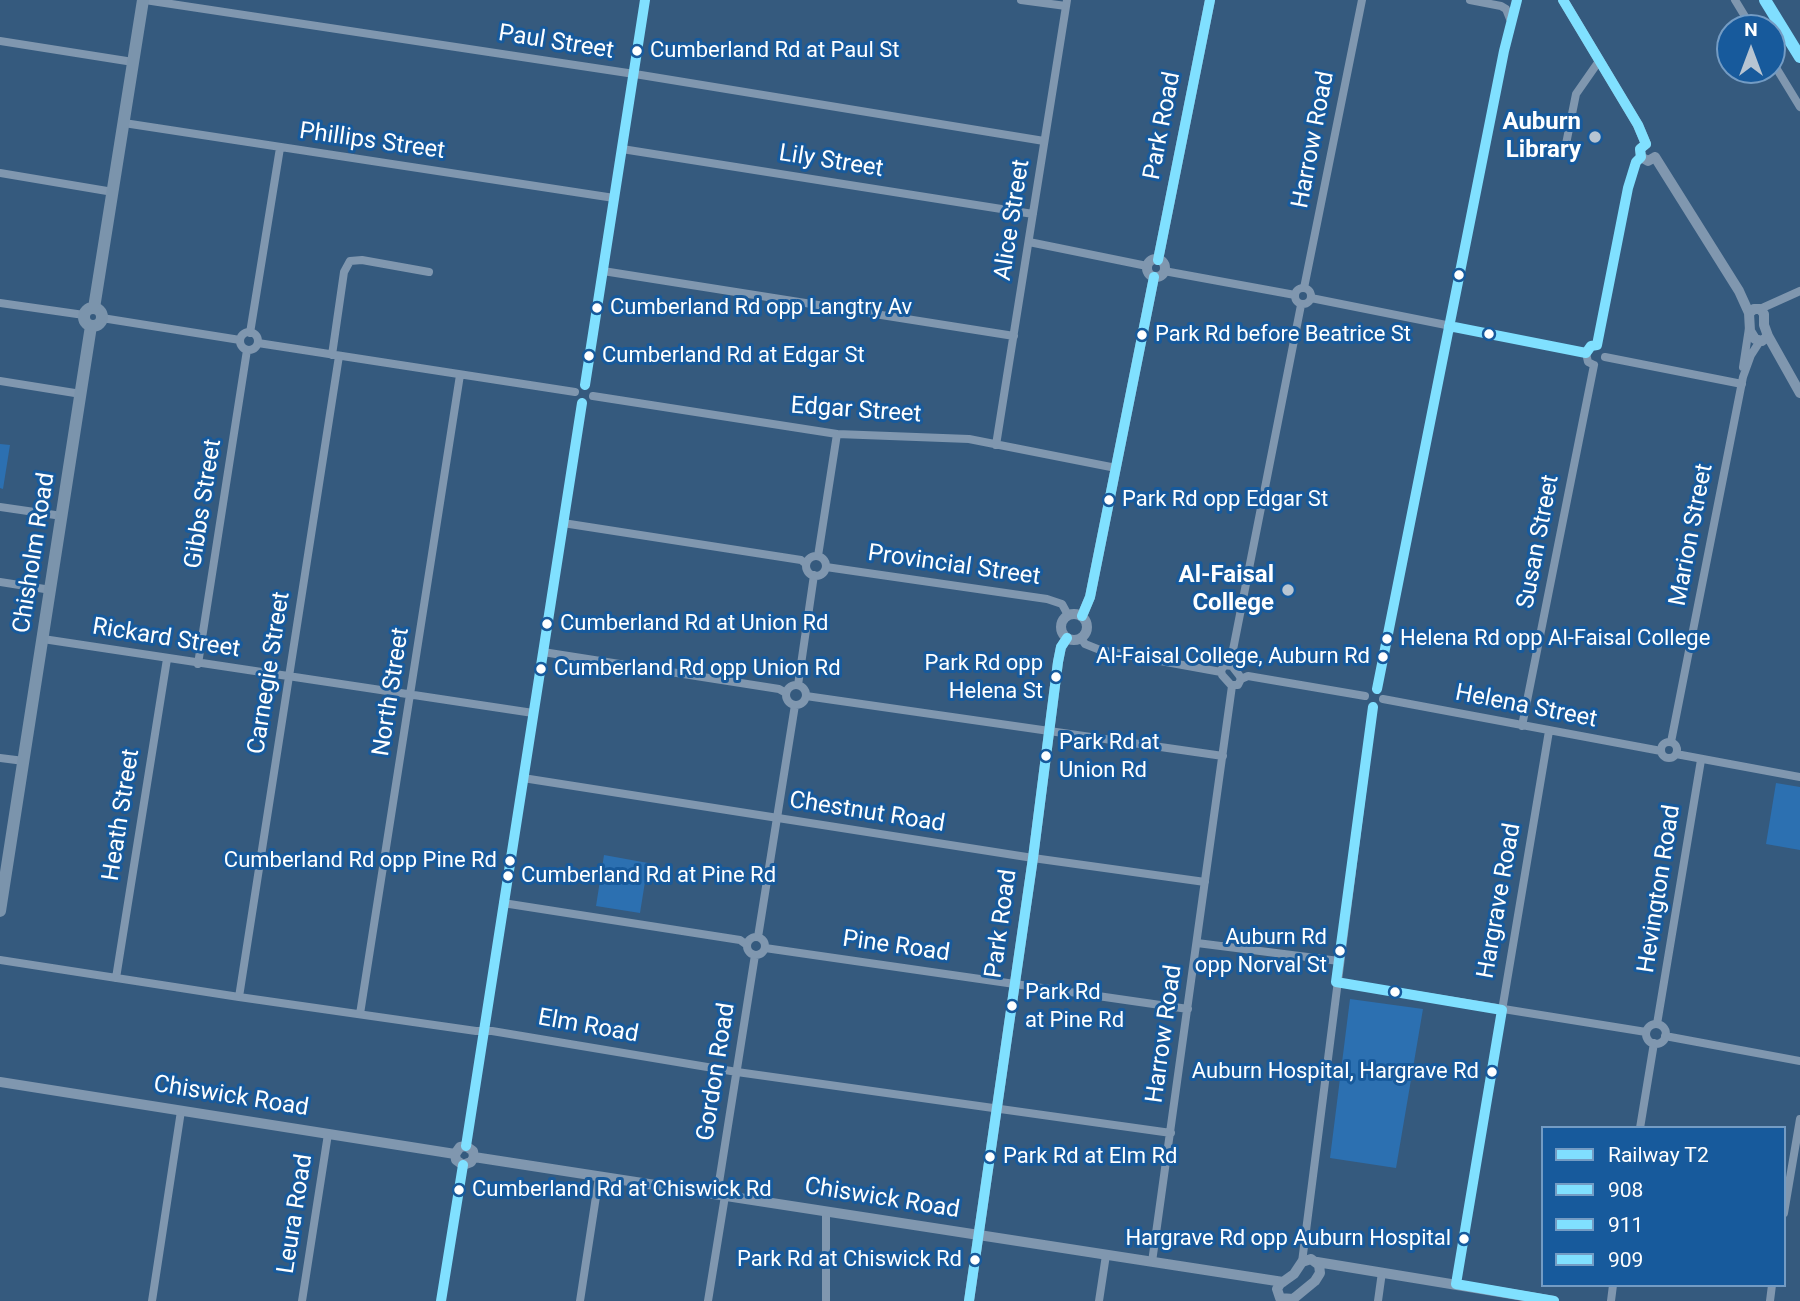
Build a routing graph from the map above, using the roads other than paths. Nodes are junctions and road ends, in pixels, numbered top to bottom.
1 (144, 0) edge
2 (645, 0) edge
3 (1021, 0) edge
4 (1210, 0) edge
5 (1362, 0) edge
6 (1470, 0) edge
7 (1517, 0) edge
8 (1563, 0) edge
9 (1066, 3) edge
10 (1510, 22) junction
11 (0, 41) edge
12 (1599, 61) junction
13 (134, 62) junction
14 (633, 75) junction
15 (1786, 84) edge
16 (1800, 107) edge
17 (124, 123) junction
18 (1044, 141) junction
19 (1566, 144) dead end
20 (1646, 144) junction
21 (281, 148) junction
22 (622, 149) junction
23 (1641, 157) junction
24 (1656, 157) junction
25 (0, 173) edge
26 (113, 192) junction
27 (614, 198) junction
28 (1033, 214) junction
29 (1029, 242) junction
30 (1158, 260) junction
31 (1147, 266) junction
32 (603, 271) junction
33 (429, 272) dead end
34 (1159, 274) junction
35 (1304, 288) junction
36 (1800, 291) edge
37 (1295, 295) junction
38 (1311, 298) junction
39 (0, 303) edge
40 (1301, 304) junction
41 (1757, 312) junction
42 (93, 317) junction
43 (1449, 326) junction
44 (1749, 327) junction
45 (250, 332) junction
46 (1014, 336) junction
47 (1763, 339) junction
48 (240, 340) junction
49 (258, 343) junction
50 (1597, 345) junction
51 (247, 350) junction
52 (1586, 353) junction
53 (335, 355) junction
54 (1605, 357) junction
55 (1594, 365) junction
56 (460, 375) junction
57 (0, 381) edge
58 (1742, 381) junction
59 (585, 385) junction
60 (575, 392) junction
61 (1800, 393) edge
62 (81, 394) junction
63 (593, 396) junction
64 (582, 403) junction
65 (837, 434) junction
66 (996, 445) junction
67 (1116, 468) junction
68 (0, 507) edge
69 (62, 516) junction
70 (563, 523) junction
71 (818, 556) junction
72 (806, 564) junction
73 (826, 567) junction
74 (814, 575) junction
75 (0, 582) edge
76 (51, 590) junction
77 (1068, 615) junction
78 (1082, 616) junction
79 (1067, 638) junction
80 (1081, 638) junction
81 (43, 639) junction
82 (543, 652) junction
83 (167, 659) junction
84 (198, 664) junction
85 (1230, 665) junction
86 (1221, 672) junction
87 (289, 678) junction
88 (1241, 679) junction
89 (797, 685) junction
90 (1232, 686) junction
91 (1377, 689) junction
92 (786, 693) junction
93 (411, 694) junction
94 (806, 696) junction
95 (1365, 696) junction
96 (1383, 699) junction
97 (794, 705) junction
98 (1373, 707) junction
99 (533, 713) junction
100 (1522, 726) junction
101 (1549, 731) junction
102 (1049, 732) junction
103 (1671, 742) junction
104 (1661, 751) junction
105 (1676, 754) junction
106 (1223, 756) junction
107 (0, 758) edge
108 (1701, 760) junction
109 (24, 761) junction
110 (1800, 777) edge
111 (523, 778) junction
112 (776, 818) junction
113 (1033, 858) junction
114 (1205, 882) junction
115 (503, 903) junction
116 (0, 911) edge
117 (758, 937) junction
118 (1197, 943) junction
119 (747, 945) junction
120 (765, 948) junction
121 (755, 955) junction
122 (0, 960) edge
123 (1339, 961) junction
124 (116, 978) junction
125 (1336, 982) junction
126 (1015, 984) junction
127 (239, 997) junction
128 (1188, 1009) junction
129 (1502, 1010) junction
130 (360, 1014) junction
131 (1657, 1024) junction
132 (484, 1031) junction
133 (1646, 1032) junction
134 (1665, 1036) junction
135 (1654, 1043) junction
136 (1800, 1061) edge
137 (737, 1072) junction
138 (0, 1082) edge
139 (997, 1110) junction
140 (181, 1111) junction
141 (1800, 1119) edge
142 (1640, 1126) edge
143 (1171, 1133) junction
144 (328, 1134) junction
145 (466, 1146) junction
146 (455, 1154) junction
147 (474, 1157) junction
148 (463, 1165) junction
149 (599, 1177) junction
150 (721, 1196) junction
151 (1786, 1201) edge
152 (826, 1212) junction
153 (979, 1236) junction
154 (1106, 1255) junction
155 (1152, 1262) junction
156 (1302, 1262) junction
157 (1317, 1262) junction
158 (1382, 1272) junction
159 (1283, 1282) junction
160 (1455, 1284) junction
161 (1516, 1298) edge
162 (1282, 1300) edge
163 (152, 1301) edge
164 (302, 1301) edge
165 (441, 1301) edge
166 (580, 1301) edge
167 (708, 1301) edge
168 (826, 1301) edge
169 (968, 1301) edge
170 (1099, 1301) edge
171 (1378, 1301) edge
172 (1554, 1301) edge

1 - 13 main road, Chisholm Road
1 - 14 street, Paul Street
2 - 14 street
3 - 9 street
4 - 30 street, Park Road
5 - 35 street, Harrow Road
6 - 10 street
7 - 10 street
8 - 12 street
9 - 18 street, Alice Street
10 - 43 street
11 - 13 street
12 - 19 street
12 - 20 street
13 - 17 main road, Chisholm Road
14 - 18 street, Paul Street
14 - 22 street
15 - 16 street
17 - 21 street, Phillips Street
17 - 26 main road, Chisholm Road
18 - 28 street, Alice Street
20 - 23 street
20 - 24 street
21 - 27 street, Phillips Street
21 - 45 street
22 - 27 street
22 - 28 street, Lily Street
23 - 24 street
23 - 50 street
24 - 41 street
25 - 26 street
26 - 42 main road, Chisholm Road
27 - 32 street
28 - 29 street, Alice Street
29 - 31 street
29 - 46 street, Alice Street
30 - 31 street
30 - 34 street
31 - 34 street
32 - 46 street
32 - 59 street
33 - 53 street, Carnegie Street
34 - 37 street
34 - 67 street
35 - 37 street
35 - 38 street
36 - 41 street
37 - 40 street
38 - 40 street
38 - 43 street
39 - 42 street
40 - 85 street
41 - 44 street
41 - 47 street
42 - 48 street
42 - 62 main road, Chisholm Road
43 - 52 street
43 - 91 street
44 - 47 street
44 - 58 street, Marion Street
45 - 48 street
45 - 49 street
46 - 66 street, Alice Street
47 - 58 street, Marion Street
47 - 61 street
48 - 51 street
49 - 51 street
49 - 53 street
50 - 52 street
50 - 54 street
51 - 84 street, Gibbs Street
52 - 55 street
53 - 56 street
53 - 87 street, Carnegie Street
54 - 55 street
54 - 58 street
55 - 100 street, Susan Street
56 - 60 street
56 - 93 street, North Street
57 - 62 street
58 - 103 street, Marion Street
59 - 60 street
59 - 63 street
60 - 64 street
62 - 69 main road, Chisholm Road
63 - 64 street
63 - 65 street, Edgar Street
64 - 70 street
65 - 66 street, Edgar Street
65 - 71 street
66 - 67 street, Edgar Street
67 - 78 street
68 - 69 street
69 - 76 main road, Chisholm Road
70 - 72 street
70 - 82 street
71 - 72 street
71 - 73 street
72 - 74 street
73 - 74 street
73 - 77 street, Provincial Street
74 - 89 street
75 - 76 street
76 - 81 main road, Chisholm Road
77 - 78 street
77 - 79 street
78 - 80 street
79 - 80 street
79 - 102 street, Park Road
80 - 86 street
81 - 83 street, Rickard Street
81 - 109 main road, Chisholm Road
82 - 92 street
82 - 99 street
83 - 84 street, Rickard Street
83 - 124 street, Heath Street
84 - 87 street, Rickard Street
85 - 86 street
85 - 88 street
86 - 90 street
87 - 93 street, Rickard Street
87 - 127 street, Carnegie Street
88 - 90 street
88 - 95 street
89 - 92 street
89 - 94 street
90 - 106 street, Harrow Road
91 - 95 street
91 - 96 street
92 - 97 street
93 - 99 street, Rickard Street
93 - 130 street, North Street
94 - 97 street
94 - 102 street
95 - 98 street
96 - 98 street
96 - 100 street, Helena Street
97 - 112 street
98 - 123 street
99 - 111 street
100 - 101 street, Helena Street
101 - 104 street, Helena Street
101 - 129 street, Hargrave Road
102 - 106 street
102 - 113 street, Park Road
103 - 104 street
103 - 105 street
104 - 105 street
105 - 108 street
106 - 114 street, Harrow Road
107 - 109 street
108 - 110 street
108 - 131 street, Hevington Road
109 - 116 main road, Chisholm Road
111 - 112 street, Chestnut Road
111 - 115 street
112 - 113 street, Chestnut Road
112 - 117 street
113 - 114 street, Chestnut Road
113 - 126 street, Park Road
114 - 118 street, Harrow Road
115 - 119 street
115 - 132 street
117 - 119 street
117 - 120 street
118 - 123 street
118 - 128 street, Harrow Road
119 - 121 street
120 - 121 street
120 - 126 street, Pine Road
121 - 137 street, Gordon Road
122 - 124 street, Elm Road
123 - 125 street
124 - 127 street, Elm Road
125 - 129 street
125 - 156 street
126 - 128 street, Pine Road
126 - 139 street, Park Road
127 - 130 street, Elm Road
128 - 143 street, Harrow Road
129 - 133 street
129 - 160 street, Hargrave Road
130 - 132 street, Elm Road
131 - 133 street
131 - 134 street
132 - 137 street, Elm Road
132 - 145 street
133 - 135 street
134 - 135 street
134 - 136 street
135 - 142 street
137 - 139 street, Elm Road
137 - 150 street, Gordon Road
138 - 140 street, Chiswick Road
139 - 143 street, Elm Road
139 - 153 street, Park Road
140 - 144 street, Chiswick Road
140 - 163 street
141 - 151 street
143 - 155 street, Harrow Road
144 - 146 street, Chiswick Road
144 - 164 street, Leura Road
145 - 146 street
145 - 147 street
146 - 148 street
147 - 148 street
147 - 149 street, Chiswick Road
148 - 165 street
149 - 150 street, Chiswick Road
149 - 166 street
150 - 152 street, Chiswick Road
150 - 167 street, Gordon Road
152 - 153 street, Chiswick Road
152 - 168 street
153 - 154 street, Chiswick Road
153 - 169 street, Park Road
154 - 155 street, Chiswick Road
154 - 170 street
155 - 159 street, Chiswick Road
156 - 157 street
156 - 159 street
157 - 158 street
157 - 162 street
158 - 160 street
158 - 171 street
159 - 162 street
160 - 161 street
161 - 172 street

